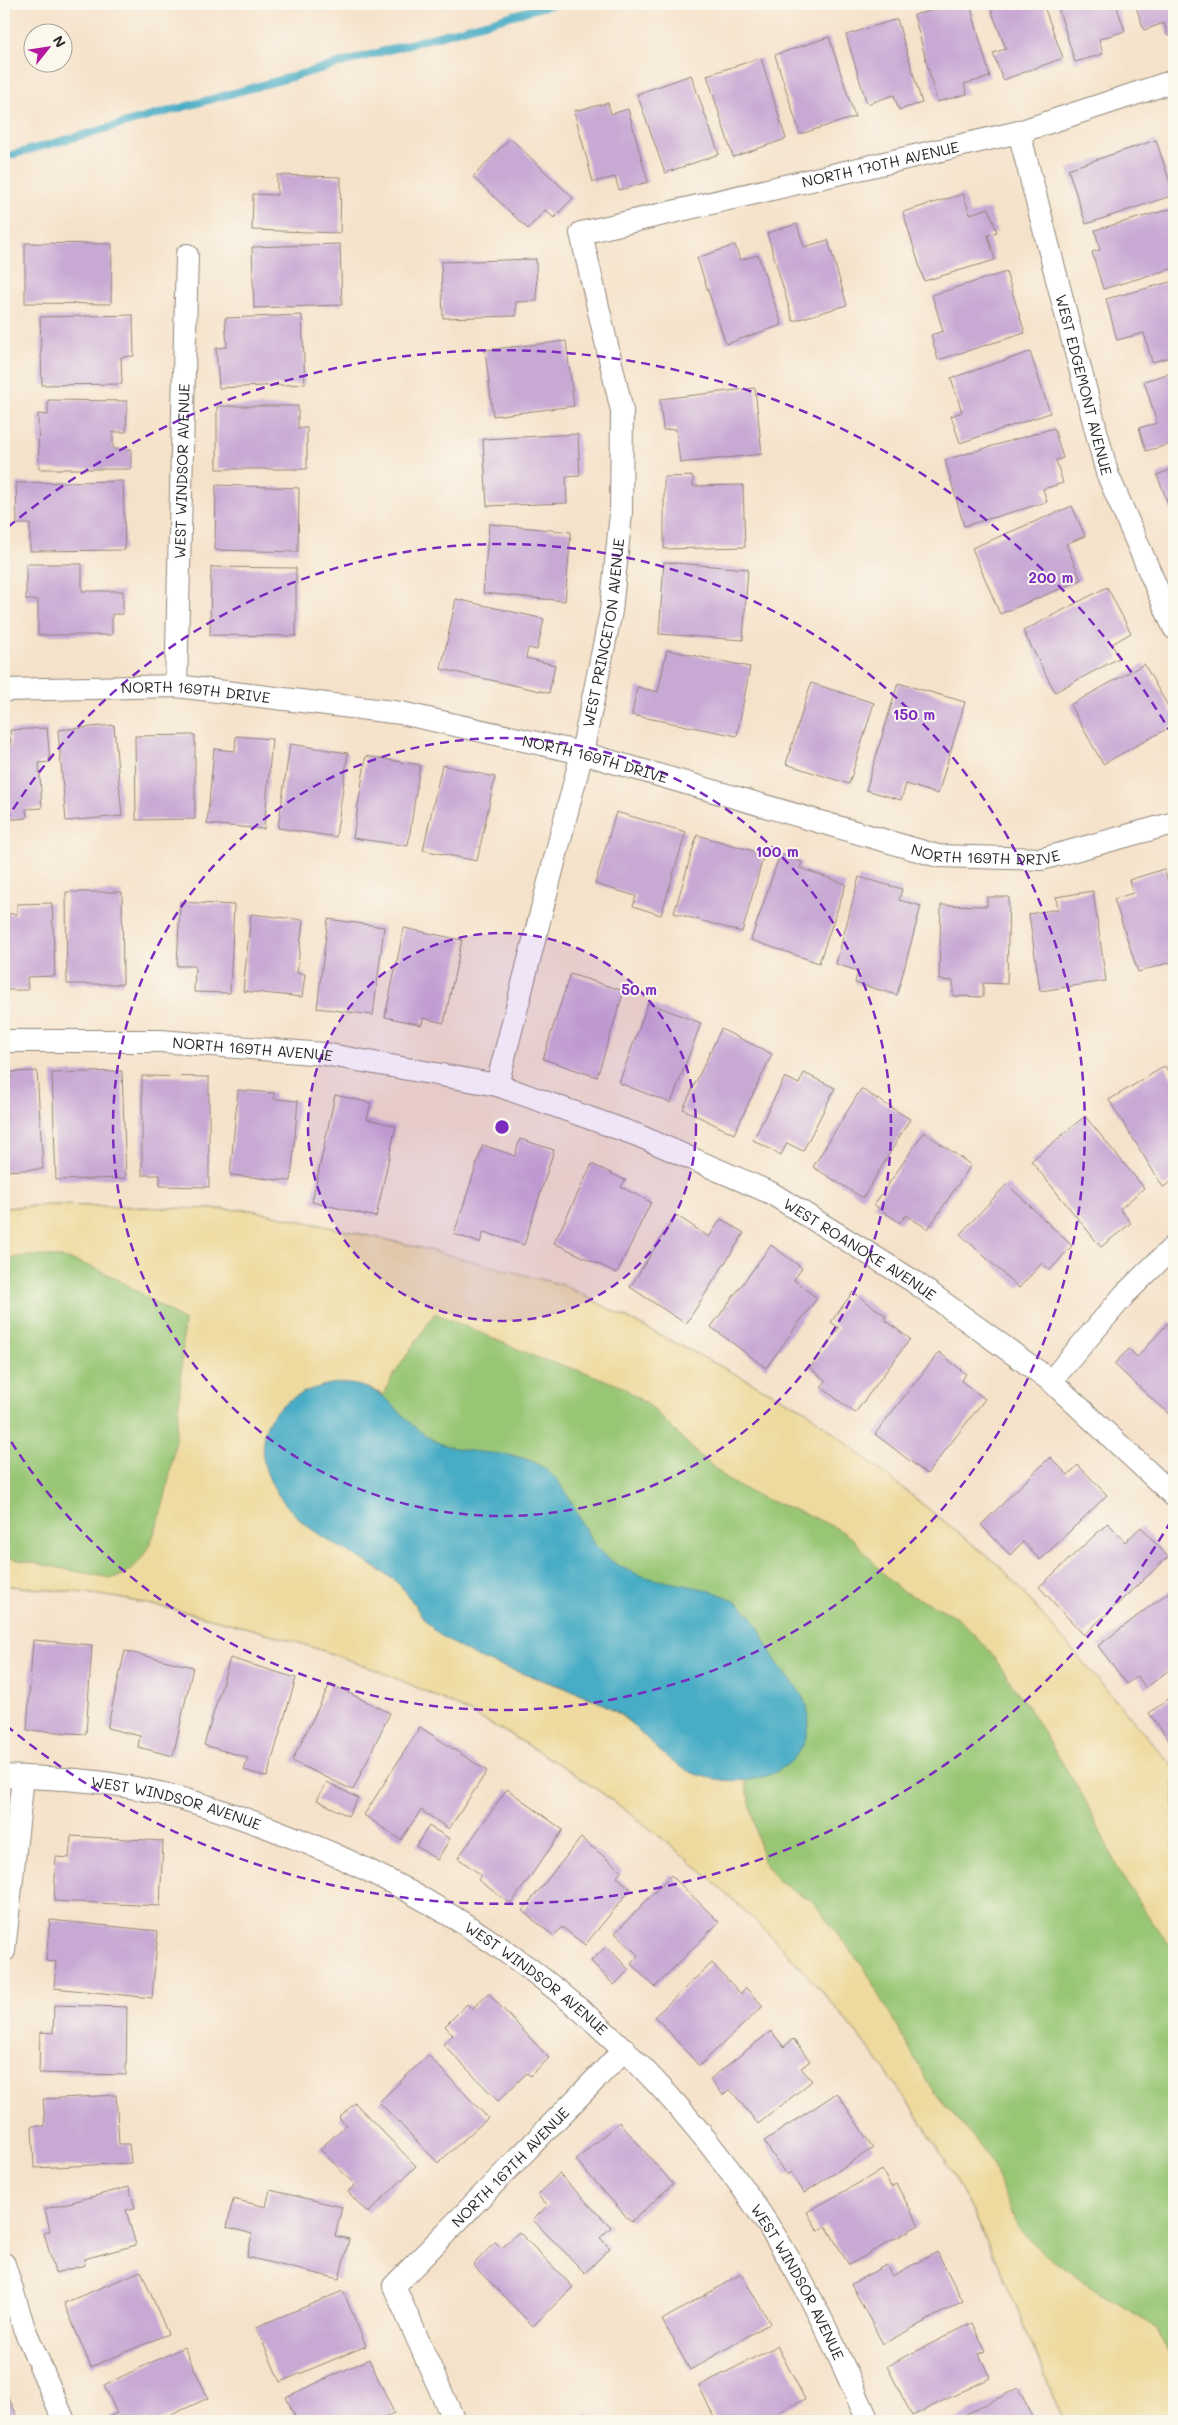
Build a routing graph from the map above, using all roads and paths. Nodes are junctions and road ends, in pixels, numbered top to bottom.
1 (1174, 81) edge
2 (1019, 132) junction
3 (581, 233) joint
4 (188, 255) dead end
5 (1174, 628) edge
6 (176, 686) junction
7 (4, 690) edge
8 (582, 753) junction
9 (1174, 823) edge
10 (4, 1041) edge
11 (498, 1085) junction
12 (1174, 1246) edge
13 (1051, 1381) junction
14 (1174, 1496) edge
15 (13, 1776) edge
16 (4, 1951) edge
17 (625, 2049) junction
18 (4, 2264) edge
19 (64, 2421) edge
20 (454, 2421) edge
21 (868, 2421) edge

1 - 2 street, NORTH 170TH AVENUE
2 - 3 street, NORTH 170TH AVENUE
2 - 5 street, WEST EDGEMONT AVENUE
3 - 8 street, WEST PRINCETON AVENUE
4 - 6 street, WEST WINDSOR AVENUE
6 - 7 street, NORTH 169TH DRIVE
6 - 8 street, NORTH 169TH DRIVE
8 - 9 street, NORTH 169TH DRIVE
8 - 11 street, WEST PRINCETON AVENUE
10 - 11 street, NORTH 169TH AVENUE
11 - 13 street, WEST ROANOKE AVENUE
12 - 13 street
13 - 14 street, WEST ROANOKE AVENUE
15 - 16 street
15 - 17 street, WEST WINDSOR AVENUE
17 - 20 street, NORTH 167TH AVENUE
17 - 21 street, WEST WINDSOR AVENUE
18 - 19 street

